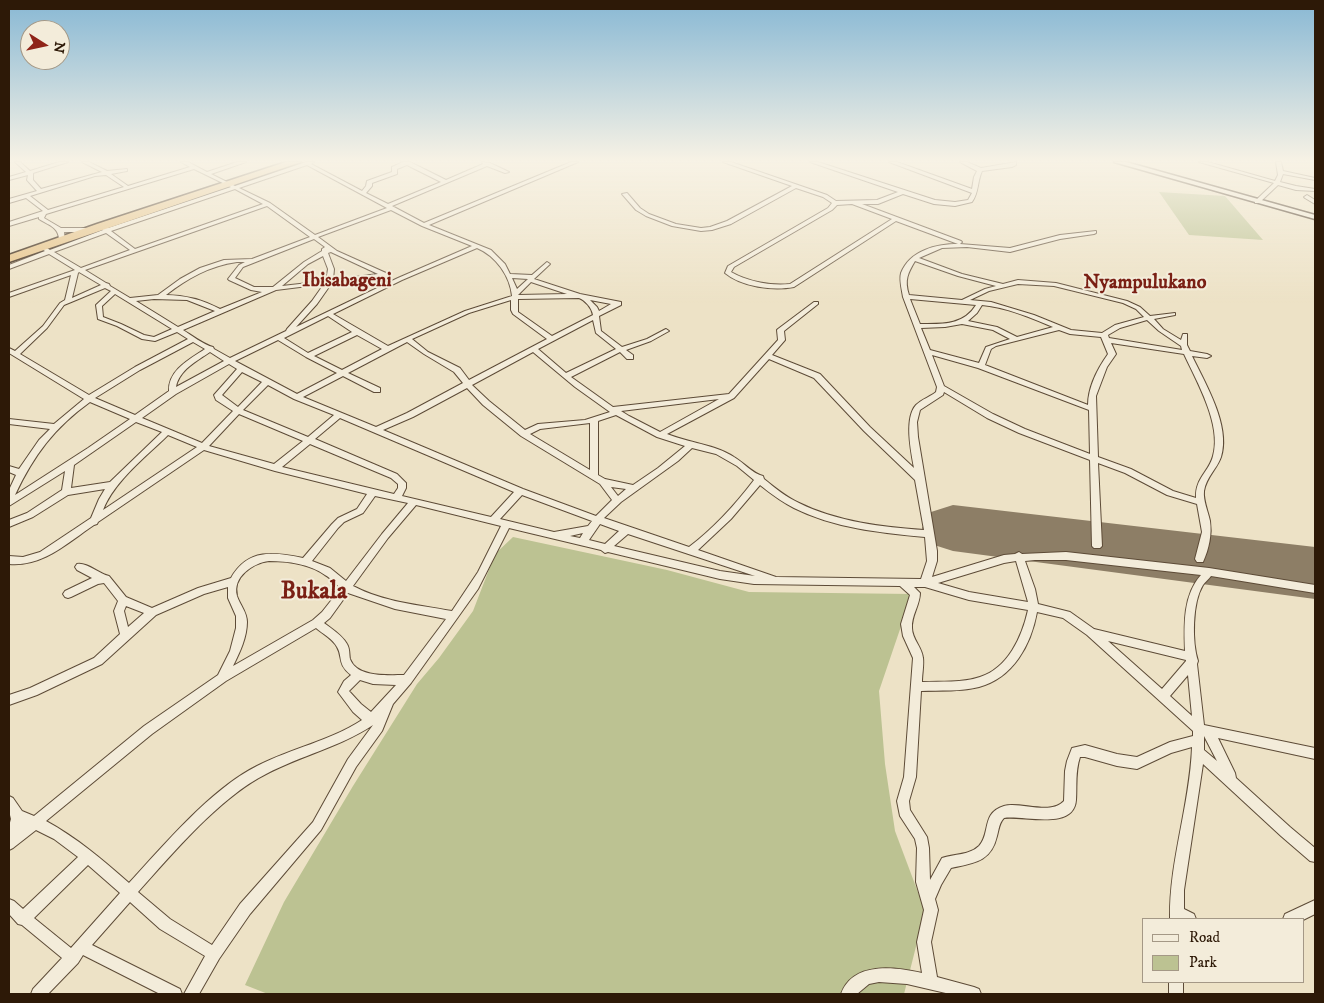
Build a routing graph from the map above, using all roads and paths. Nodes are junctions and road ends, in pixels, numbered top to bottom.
1 (43, 209) edge
2 (54, 209) edge
3 (162, 209) edge
4 (254, 209) edge
5 (275, 209) edge
6 (384, 209) edge
7 (396, 209) edge
8 (463, 209) edge
9 (637, 209) edge
10 (753, 209) edge
11 (830, 209) edge
12 (869, 209) edge
13 (1283, 209) edge
14 (46, 211) junction
15 (1315, 217) edge
16 (894, 219) junction
17 (9, 224) edge
18 (424, 225) junction
19 (104, 228) junction
20 (1094, 232) dead end
21 (61, 235) junction
22 (314, 238) junction
23 (967, 245) junction
24 (478, 246) junction
25 (46, 249) junction
26 (327, 249) junction
27 (135, 251) junction
28 (914, 258) junction
29 (9, 259) edge
30 (254, 260) junction
31 (547, 264) dead end
32 (9, 267) edge
33 (78, 271) junction
34 (385, 276) junction
35 (508, 276) junction
36 (400, 279) junction
37 (532, 279) junction
38 (328, 283) junction
39 (107, 285) junction
40 (1003, 285) junction
41 (384, 286) junction
42 (274, 289) junction
43 (115, 291) junction
44 (9, 295) edge
45 (516, 295) junction
46 (161, 296) junction
47 (581, 296) junction
48 (906, 297) junction
49 (68, 300) junction
50 (130, 300) junction
51 (964, 301) junction
52 (816, 303) dead end
53 (980, 303) junction
54 (220, 312) junction
55 (328, 313) junction
56 (1173, 314) dead end
57 (596, 315) junction
58 (1150, 319) junction
59 (961, 322) junction
60 (917, 326) junction
61 (1059, 328) junction
62 (180, 329) junction
63 (666, 331) dead end
64 (286, 332) junction
65 (357, 332) junction
66 (1185, 335) dead end
67 (278, 337) junction
68 (194, 338) junction
69 (407, 338) junction
70 (1105, 338) junction
71 (552, 339) junction
72 (1016, 339) junction
73 (211, 348) junction
74 (387, 349) junction
75 (533, 349) junction
76 (621, 349) junction
77 (1185, 349) junction
78 (926, 351) junction
79 (12, 353) edge
80 (308, 356) junction
81 (630, 356) dead end
82 (768, 356) junction
83 (1207, 356) dead end
84 (230, 360) junction
85 (981, 366) junction
86 (241, 368) junction
87 (343, 373) junction
88 (566, 376) junction
89 (266, 382) junction
90 (468, 385) junction
91 (941, 387) junction
92 (377, 390) dead end
93 (173, 392) junction
94 (731, 396) junction
95 (88, 398) junction
96 (297, 398) junction
97 (1092, 409) junction
98 (238, 410) junction
99 (615, 411) junction
100 (339, 415) junction
101 (410, 415) junction
102 (134, 419) junction
103 (594, 420) junction
104 (9, 421) edge
105 (54, 426) junction
106 (376, 430) junction
107 (166, 433) junction
108 (524, 434) junction
109 (660, 435) junction
110 (389, 436) junction
111 (311, 440) junction
112 (690, 446) junction
113 (203, 447) junction
114 (1094, 458) junction
115 (70, 463) junction
116 (275, 468) junction
117 (9, 469) edge
118 (20, 473) junction
119 (594, 476) junction
120 (760, 478) junction
121 (920, 479) junction
122 (603, 482) junction
123 (12, 483) edge
124 (112, 485) junction
125 (634, 488) junction
126 (520, 491) junction
127 (66, 492) junction
128 (373, 492) junction
129 (397, 497) junction
130 (9, 498) edge
131 (616, 500) junction
132 (414, 502) junction
133 (1200, 502) junction
134 (9, 503) edge
135 (596, 519) junction
136 (493, 521) junction
137 (94, 522) junction
138 (9, 524) edge
139 (506, 524) junction
140 (589, 529) junction
141 (626, 530) junction
142 (930, 534) junction
143 (550, 535) junction
144 (582, 543) junction
145 (1097, 546) dead end
146 (605, 548) junction
147 (690, 551) junction
148 (1019, 556) junction
149 (1200, 559) dead end
150 (9, 560) edge
151 (305, 563) junction
152 (80, 567) dead end
153 (1209, 572) junction
154 (102, 579) junction
155 (235, 581) junction
156 (780, 581) junction
157 (919, 586) junction
158 (346, 587) junction
159 (1315, 589) edge
160 (68, 594) dead end
161 (123, 600) junction
162 (1033, 607) junction
163 (152, 612) junction
164 (454, 616) junction
165 (317, 623) junction
166 (1091, 632) junction
167 (126, 637) junction
168 (1193, 659) junction
169 (358, 675) junction
170 (222, 678) junction
171 (407, 680) junction
172 (916, 686) junction
173 (1163, 696) junction
174 (9, 700) edge
175 (389, 702) junction
176 (372, 720) junction
177 (1202, 733) junction
178 (1199, 753) junction
179 (1315, 753) edge
180 (1234, 783) junction
181 (9, 802) edge
182 (18, 816) junction
183 (36, 821) junction
184 (9, 837) edge
185 (9, 844) edge
186 (88, 856) junction
187 (1315, 856) edge
188 (129, 893) junction
189 (928, 900) junction
190 (9, 906) edge
191 (1315, 907) edge
192 (1181, 917) edge
193 (1292, 918) edge
194 (23, 919) junction
195 (77, 953) junction
196 (214, 954) junction
197 (931, 982) junction
198 (38, 994) edge
199 (175, 994) edge
200 (191, 994) edge
201 (848, 994) edge
202 (974, 994) edge

1 - 14 street
2 - 14 street
3 - 19 highway
4 - 27 street
5 - 22 street
6 - 22 street
7 - 18 street
8 - 18 street
9 - 10 street
11 - 16 street
12 - 16 street
13 - 15 main road
14 - 17 street
14 - 21 street
16 - 23 street
18 - 24 street
19 - 21 highway
19 - 25 street
19 - 27 street
20 - 23 street
21 - 25 highway
22 - 26 street
22 - 30 street
23 - 28 street
24 - 35 street
24 - 36 street
25 - 29 highway
25 - 32 street
25 - 33 street
26 - 34 street
26 - 38 street
26 - 42 street
27 - 33 street
28 - 40 street
28 - 48 street
30 - 42 street
30 - 46 street
31 - 37 street
33 - 39 street
33 - 44 street
33 - 49 street
34 - 36 street
34 - 38 street
34 - 41 street
35 - 37 street
35 - 45 street
36 - 41 street
37 - 45 street
37 - 47 street
38 - 42 street
38 - 64 street
39 - 43 street
39 - 49 street
40 - 51 street
40 - 58 street
41 - 55 street
42 - 54 street
43 - 50 street
43 - 62 street
45 - 47 street
45 - 69 street
45 - 71 street
46 - 50 street
46 - 54 street
47 - 57 street
47 - 57 street
48 - 51 street
48 - 60 street
49 - 79 street
50 - 62 street
51 - 53 street
52 - 82 street
53 - 59 street
53 - 61 street
54 - 62 street
55 - 64 street
55 - 65 street
56 - 58 street
57 - 71 street
57 - 76 street
58 - 70 street
58 - 77 street
59 - 60 street
59 - 72 street
60 - 78 street
61 - 70 street
61 - 72 street
62 - 68 street
63 - 76 street
64 - 67 street
65 - 74 street
65 - 80 street
66 - 77 street
67 - 80 street
67 - 84 street
68 - 73 street
68 - 95 street
69 - 74 street
69 - 90 street
70 - 77 street
70 - 97 street
71 - 75 street
72 - 85 street
73 - 84 street
73 - 93 street
74 - 87 street
75 - 88 street
75 - 90 street
76 - 81 street
76 - 88 street
77 - 83 street
77 - 133 street
78 - 85 street
78 - 91 street
79 - 95 street
80 - 87 street
82 - 94 street
82 - 121 street
84 - 86 street
84 - 93 street
85 - 97 street
86 - 89 street
86 - 98 street
87 - 92 street
87 - 96 street
88 - 99 street
89 - 96 street
89 - 98 street
90 - 101 street
90 - 108 street
91 - 114 street
91 - 121 street
93 - 102 street
94 - 99 street
94 - 109 street
95 - 102 street
95 - 105 street
96 - 100 street
97 - 114 street
98 - 111 street
98 - 113 street
99 - 103 street
99 - 109 street
100 - 106 street
100 - 111 street
101 - 106 street
101 - 110 street
102 - 107 street
102 - 115 street
103 - 108 street
103 - 119 street
104 - 105 street
105 - 118 street
106 - 110 street
107 - 113 street
107 - 124 street
108 - 119 street
109 - 112 street
110 - 126 street
111 - 116 street
111 - 129 street
112 - 120 street
112 - 125 street
113 - 116 street
113 - 137 street
114 - 133 street
114 - 145 street
115 - 127 street
115 - 134 street
116 - 128 street
117 - 118 street
118 - 123 street
119 - 122 street
120 - 142 street
120 - 147 street
121 - 142 street
122 - 125 street
122 - 131 street
123 - 130 street
124 - 127 street
124 - 137 street
125 - 131 street
126 - 135 street
126 - 136 street
127 - 138 street
128 - 129 street
128 - 151 street
129 - 132 street
131 - 135 street
132 - 136 street
132 - 158 street
133 - 149 street
135 - 140 street
135 - 141 street
136 - 139 street
137 - 150 street
139 - 143 street
139 - 164 street
140 - 143 street
140 - 144 street
141 - 146 street
141 - 147 street
142 - 157 street
143 - 144 street
144 - 146 street
146 - 156 street
147 - 156 street
148 - 153 street
148 - 157 street
148 - 162 street
151 - 155 street
151 - 158 street
152 - 154 street
153 - 159 street
153 - 168 street
154 - 160 street
154 - 161 street
155 - 163 street
155 - 170 street
156 - 157 street
157 - 162 street
157 - 172 street
158 - 164 street
158 - 165 street
161 - 163 street
161 - 167 street
162 - 166 street
162 - 172 street
163 - 167 street
164 - 171 street
165 - 169 street
165 - 170 street
166 - 168 street
166 - 173 street
167 - 174 street
168 - 173 street
168 - 177 street
169 - 171 street
169 - 176 street
170 - 183 street
171 - 175 street
172 - 189 street
173 - 177 street
175 - 176 street
175 - 196 street
176 - 188 street
177 - 178 street
177 - 179 street
177 - 180 street
177 - 189 street
178 - 180 street
178 - 192 street
180 - 187 street
181 - 182 street
182 - 183 street
182 - 184 street
183 - 185 street
183 - 186 street
186 - 188 street
186 - 194 street
188 - 195 street
188 - 196 street
189 - 197 street
190 - 194 street
191 - 193 street
194 - 195 street
195 - 198 street
195 - 199 street
196 - 200 street
197 - 201 street
197 - 202 street

